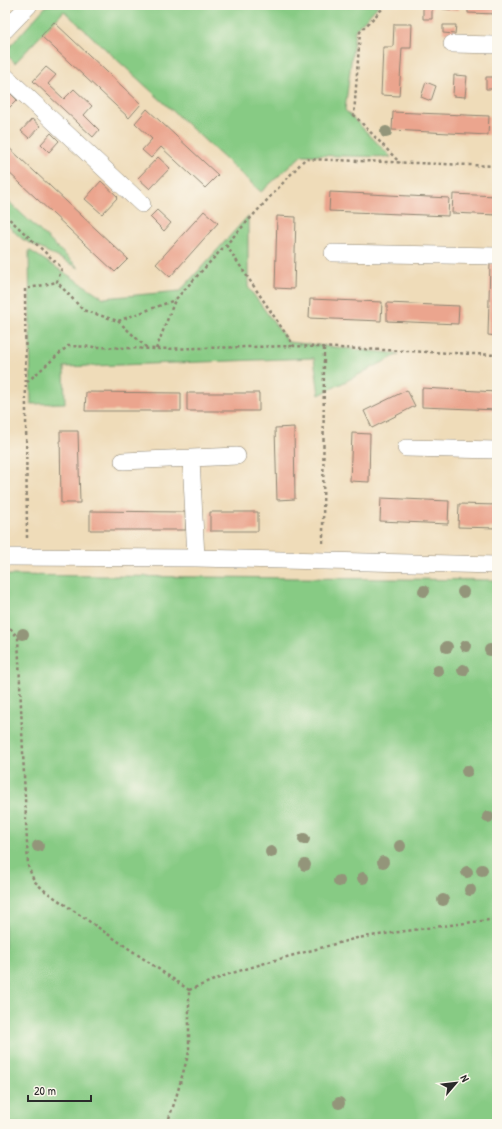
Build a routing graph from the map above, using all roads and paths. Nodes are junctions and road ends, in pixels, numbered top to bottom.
1 (29, 5) edge
2 (386, 5) edge
3 (5, 30) edge
4 (452, 44) dead end
5 (497, 45) edge
6 (5, 76) edge
7 (400, 163) junction
8 (497, 166) edge
9 (142, 204) dead end
10 (5, 215) edge
11 (226, 245) junction
12 (334, 253) dead end
13 (497, 256) edge
14 (57, 282) junction
15 (175, 300) junction
16 (118, 321) junction
17 (294, 346) junction
18 (148, 348) junction
19 (324, 348) junction
20 (156, 349) junction
21 (497, 355) edge
22 (26, 383) junction
23 (406, 448) dead end
24 (497, 450) edge
25 (236, 456) dead end
26 (192, 458) junction
27 (123, 461) dead end
28 (5, 557) edge
29 (28, 557) junction
30 (196, 558) junction
31 (323, 561) junction
32 (497, 565) edge
33 (5, 625) edge
34 (497, 913) edge
35 (496, 919) edge
36 (189, 990) junction
37 (167, 1124) edge

1 - 3 street
2 - 7 path
4 - 5 street
6 - 9 street
7 - 8 path
7 - 11 path
10 - 14 path
11 - 15 path
11 - 17 path
12 - 13 street
14 - 16 path
14 - 22 path
15 - 16 path
15 - 20 path
16 - 18 path
17 - 19 path
17 - 20 path
18 - 20 path
18 - 22 path
19 - 21 path
19 - 31 path
22 - 29 path
23 - 24 street
25 - 26 street
26 - 27 street
26 - 30 street
28 - 29 street
29 - 30 street
30 - 31 street
31 - 32 street
33 - 36 path
34 - 35 path
35 - 36 path
36 - 37 path

